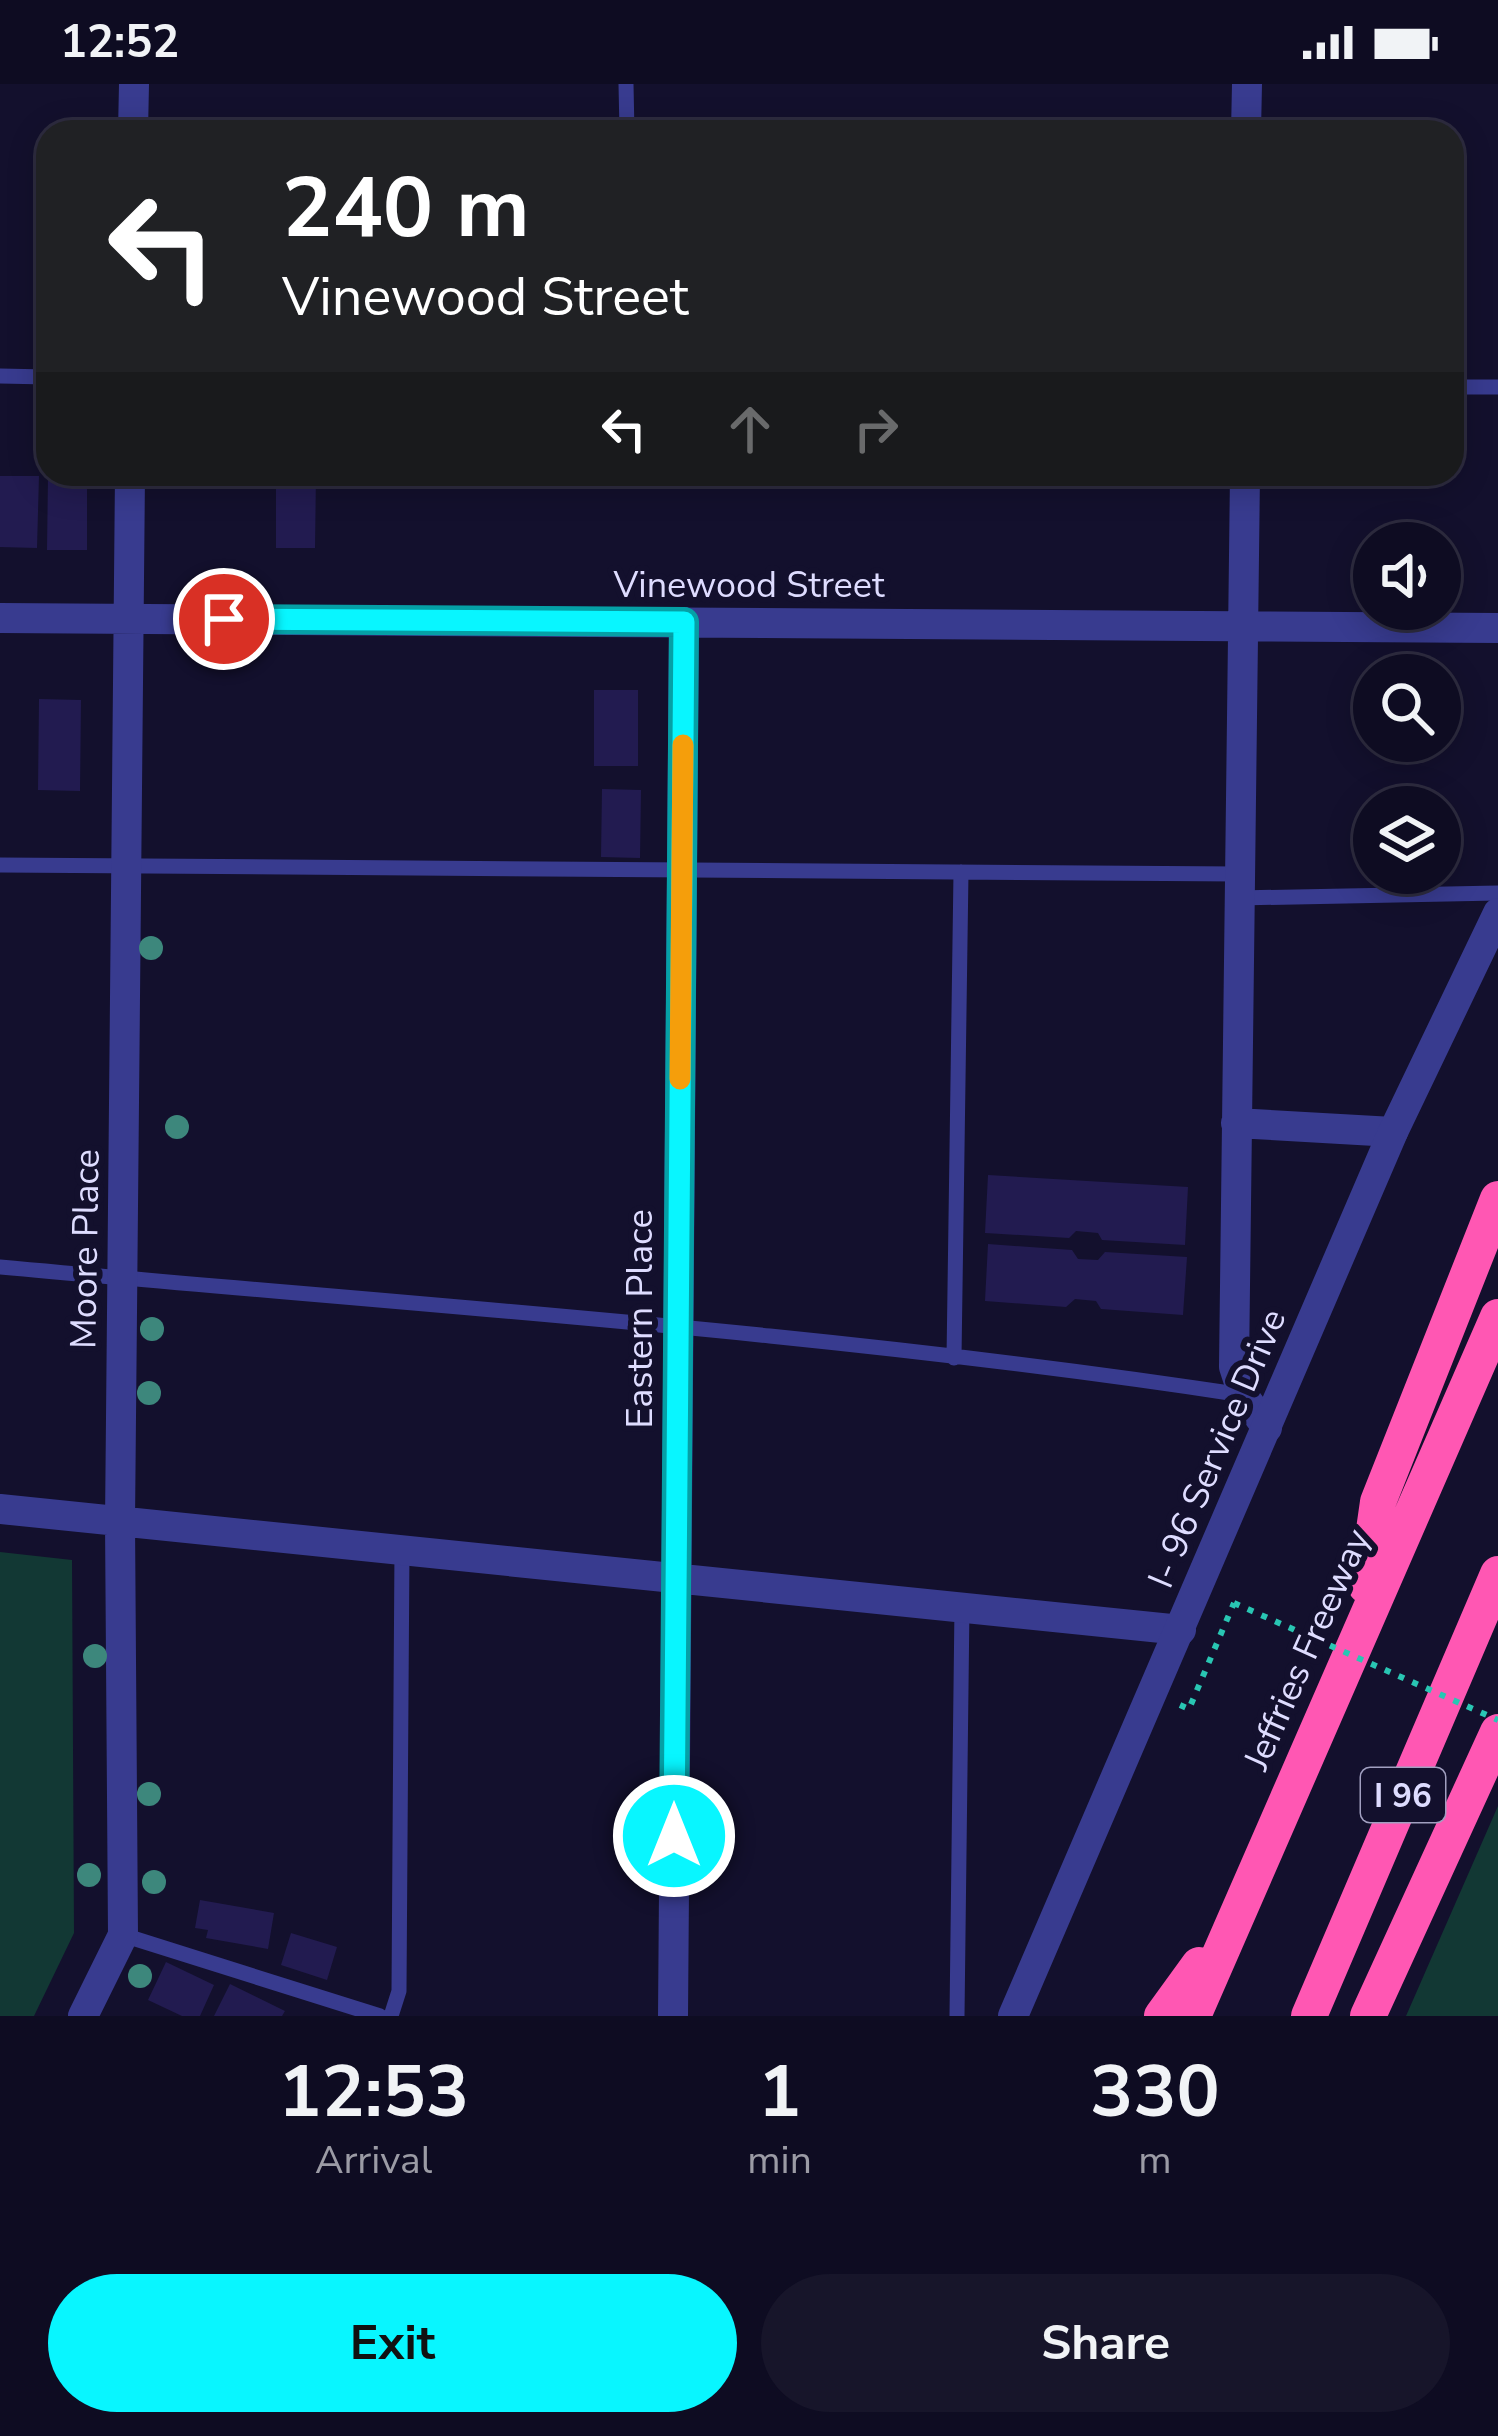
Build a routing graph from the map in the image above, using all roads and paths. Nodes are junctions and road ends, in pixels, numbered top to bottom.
1 (134, 84) edge
2 (626, 84) edge
3 (1247, 84) edge
4 (134, 120) edge
5 (627, 120) edge
6 (1246, 120) edge
7 (0, 376) edge
8 (36, 377) edge
9 (1464, 387) edge
10 (1498, 387) edge
11 (130, 486) edge
12 (1245, 486) edge
13 (0, 618) edge
14 (129, 618) junction
15 (684, 622) junction
16 (1244, 627) junction
17 (1498, 628) edge
18 (0, 865) edge
19 (126, 866) junction
20 (682, 867) junction
21 (961, 872) junction
22 (1238, 886) junction
23 (1498, 893) edge
24 (1498, 914) edge
25 (1236, 1123) junction
26 (1393, 1132) junction
27 (1498, 1199) edge
28 (0, 1267) edge
29 (122, 1278) junction
30 (1498, 1317) edge
31 (678, 1330) junction
32 (954, 1358) junction
33 (1243, 1395) junction
34 (1267, 1428) junction
35 (0, 1509) edge
36 (120, 1522) junction
37 (403, 1548) junction
38 (1498, 1574) edge
39 (676, 1576) junction
40 (962, 1606) junction
41 (1360, 1628) junction
42 (1181, 1630) junction
43 (1189, 1708) dead end
44 (1498, 1720) edge
45 (1498, 1732) edge
46 (1237, 1913) junction
47 (122, 1935) junction
48 (83, 2016) edge
49 (380, 2016) edge
50 (391, 2016) edge
51 (673, 2016) edge
52 (957, 2016) edge
53 (1013, 2016) edge
54 (1162, 2016) edge
55 (1193, 2016) edge
56 (1309, 2016) edge
57 (1368, 2016) edge

1 - 4 street
2 - 5 lane
3 - 6 street
7 - 8 lane
9 - 10 lane
11 - 14 street, Moore Place
12 - 16 street
13 - 14 street, Vinewood Street
14 - 15 street, Vinewood Street
14 - 19 street, Moore Place
15 - 16 street, Vinewood Street
15 - 20 street, Eastern Place
16 - 17 street, Vinewood Street
16 - 22 street
18 - 19 lane
19 - 20 lane
19 - 29 street, Moore Place
20 - 21 lane
20 - 31 street, Eastern Place
21 - 22 lane
21 - 32 lane
22 - 23 lane
22 - 25 street
24 - 26 street, I- 96 Service Drive
25 - 26 street
25 - 33 street
26 - 34 street, I- 96 Service Drive
27 - 41 highway
28 - 29 lane
29 - 31 lane
29 - 36 street, Moore Place
30 - 41 highway, Jeffries Freeway
31 - 32 lane
31 - 39 street, Eastern Place
32 - 33 lane
33 - 34 street
34 - 42 street, I- 96 Service Drive
35 - 36 street
36 - 37 street
36 - 47 street, Moore Place
37 - 39 street
37 - 50 lane
38 - 56 highway, I 96
39 - 40 street
39 - 51 street, Eastern Place
40 - 42 street
40 - 52 lane
41 - 46 highway, Jeffries Freeway
42 - 53 street, I- 96 Service Drive
43 - 44 path, bridge
45 - 57 highway
46 - 54 highway
46 - 55 highway, Jeffries Freeway
47 - 48 street, Moore Place
47 - 49 lane

